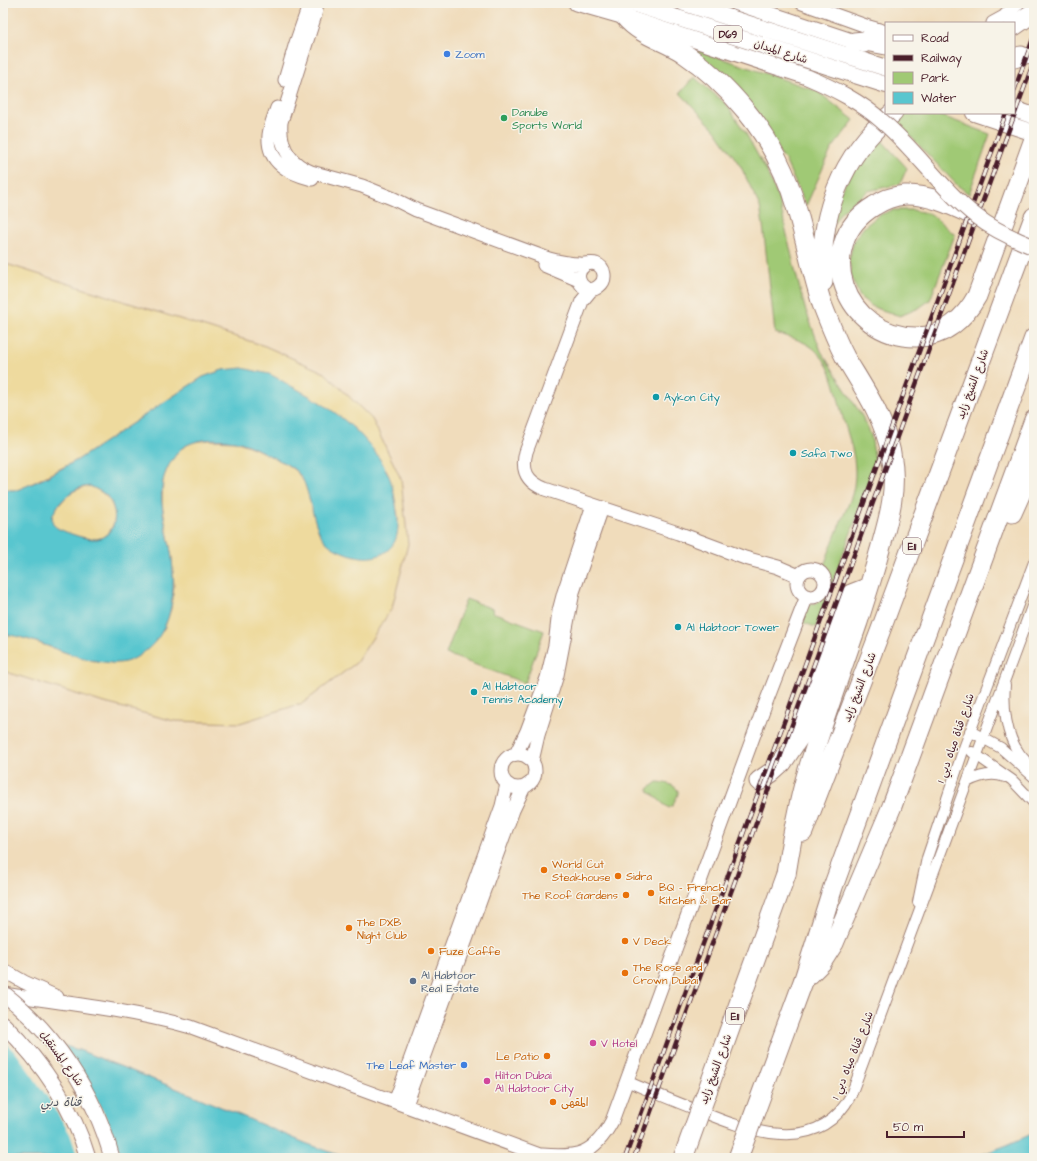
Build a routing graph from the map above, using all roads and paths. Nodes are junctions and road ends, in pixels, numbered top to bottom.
1 (310, 3) edge
2 (317, 3) edge
3 (576, 3) edge
4 (684, 3) edge
5 (737, 3) edge
6 (802, 3) edge
7 (1018, 3) edge
8 (628, 10) edge
9 (1034, 12) edge
10 (995, 22) edge
11 (1015, 25) edge
12 (885, 32) edge
13 (854, 42) junction
14 (885, 44) edge
15 (885, 52) edge
16 (885, 68) edge
17 (885, 85) edge
18 (1015, 109) edge
19 (892, 114) edge
20 (977, 114) edge
21 (1034, 116) edge
22 (1034, 132) edge
23 (1034, 139) edge
24 (977, 217) junction
25 (1034, 217) edge
26 (472, 234) junction
27 (1034, 247) edge
28 (585, 265) junction
29 (584, 285) junction
30 (829, 322) junction
31 (1034, 338) edge
32 (1034, 420) edge
33 (1034, 464) edge
34 (598, 507) junction
35 (1034, 562) edge
36 (799, 576) junction
37 (869, 587) junction
38 (970, 594) junction
39 (807, 596) junction
40 (1034, 601) edge
41 (1006, 674) junction
42 (970, 731) junction
43 (984, 738) junction
44 (964, 748) junction
45 (516, 754) junction
46 (977, 755) junction
47 (532, 762) junction
48 (1034, 769) edge
49 (1034, 777) edge
50 (1012, 780) junction
51 (760, 781) dead end
52 (967, 782) junction
53 (507, 784) junction
54 (524, 786) junction
55 (1034, 803) edge
56 (786, 874) junction
57 (914, 926) junction
58 (3, 970) edge
59 (804, 979) junction
60 (3, 993) edge
61 (82, 1005) junction
62 (3, 1024) edge
63 (626, 1081) junction
64 (400, 1104) junction
65 (612, 1121) junction
66 (545, 1157) edge
67 (88, 1158) edge
68 (112, 1158) edge
69 (591, 1158) edge
70 (683, 1158) edge
71 (738, 1158) edge

1 - 26 street
2 - 26 street
3 - 8 main road
4 - 16 main road, شارع الميدان / D69
5 - 13 main road
6 - 12 street
7 - 10 street
8 - 17 main road, شارع الميدان / D69
8 - 24 main road, bridge
8 - 30 highway
9 - 11 highway
13 - 14 highway
13 - 15 main road
18 - 21 main road
19 - 30 highway
20 - 22 main road
23 - 24 highway
24 - 27 main road, bridge
25 - 56 highway, شارع الشيخ زايد / E11
26 - 28 street
26 - 29 street
28 - 29 street
28 - 29 street
29 - 34 street
30 - 37 highway
31 - 59 highway
32 - 38 highway
33 - 38 highway
34 - 36 street
34 - 45 street
34 - 47 street
35 - 42 street, شارع قناة مياه دبي 1
36 - 39 street
36 - 39 street
37 - 51 highway
37 - 56 highway
38 - 59 highway
39 - 63 street
40 - 41 street, شارع قناة مياه دبي 1
41 - 43 street, شارع قناة مياه دبي 1
41 - 48 street
42 - 43 street
42 - 44 street, شارع قناة مياه دبي 1
43 - 46 street, شارع قناة مياه دبي 1
43 - 49 street
44 - 46 street
44 - 57 street, شارع قناة مياه دبي 1
45 - 47 street
45 - 53 street
46 - 50 street
46 - 52 street, شارع قناة مياه دبي 1
47 - 54 street
50 - 52 street
50 - 55 street
52 - 57 street, شارع قناة مياه دبي 1
53 - 54 street
53 - 64 street
54 - 64 street
56 - 70 highway, شارع الشيخ زايد / E11, bridge
57 - 63 street, شارع قناة مياه دبي 1
58 - 61 street
59 - 71 highway, bridge
60 - 61 street
60 - 68 main road, شارع المستقبل, bridge
61 - 64 street
62 - 67 main road, شارع المستقبل
63 - 65 street
64 - 66 street
65 - 66 street
65 - 69 street

